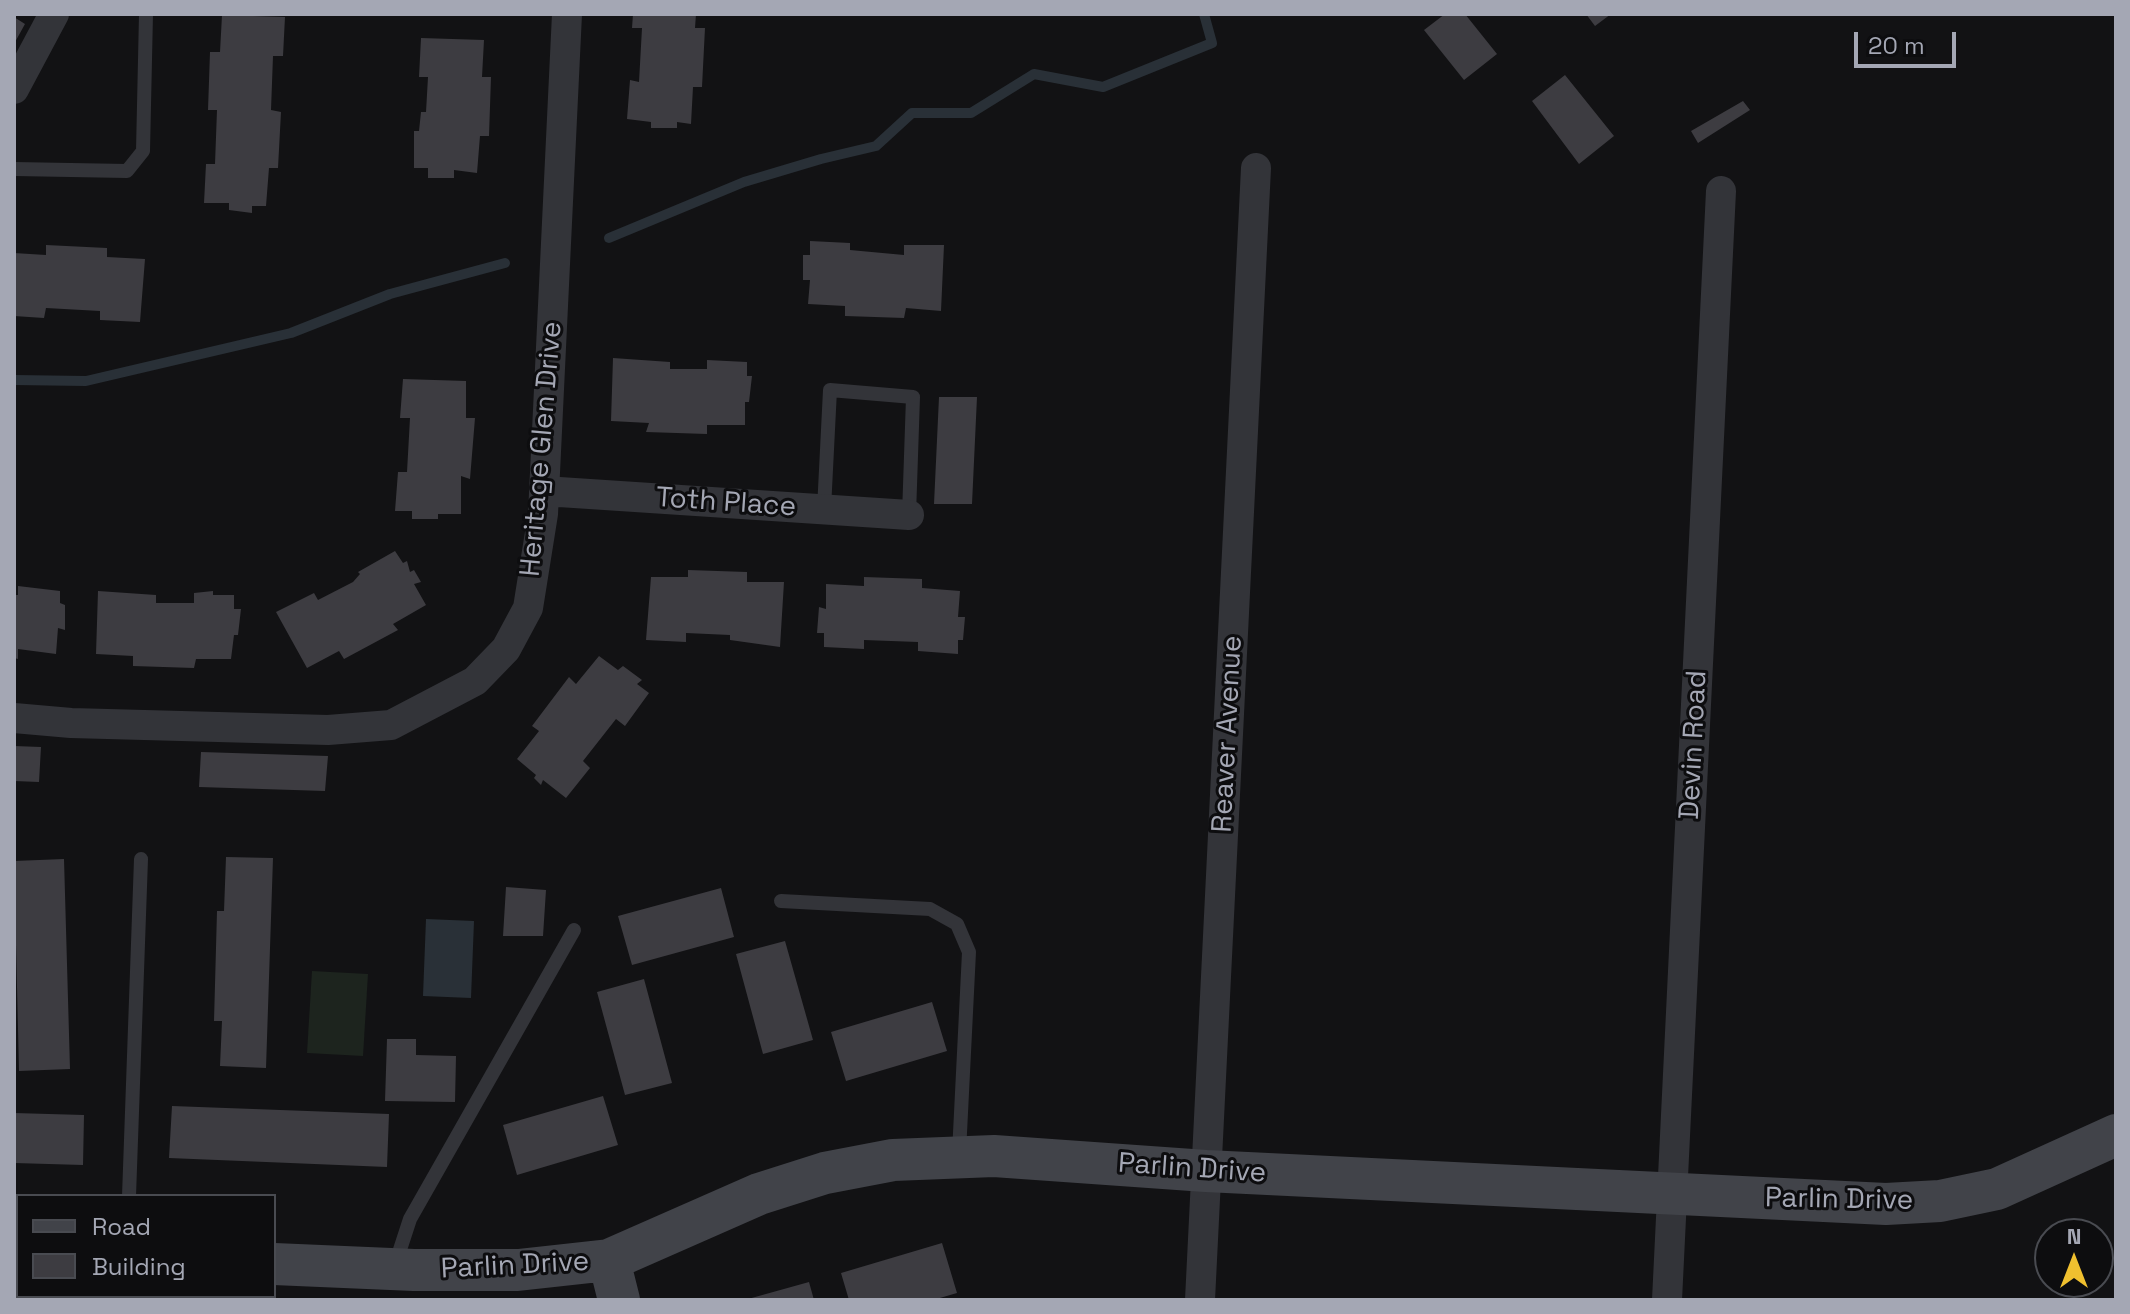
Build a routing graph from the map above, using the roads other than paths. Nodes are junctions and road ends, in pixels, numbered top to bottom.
1 (54, 14) edge
2 (146, 14) edge
3 (567, 14) edge
4 (14, 89) edge
5 (1256, 168) dead end
6 (14, 169) edge
7 (1721, 191) dead end
8 (544, 491) junction
9 (824, 509) junction
10 (909, 515) joint
11 (14, 718) edge
12 (141, 859) dead end
13 (781, 901) dead end
14 (574, 930) dead end
15 (2116, 1135) edge
16 (959, 1157) junction
17 (1206, 1171) junction
18 (129, 1194) edge
19 (1673, 1195) junction
20 (609, 1260) junction
21 (276, 1264) edge
22 (393, 1269) junction
23 (619, 1300) edge
24 (1200, 1300) edge
25 (1667, 1300) edge

1 - 4 street
2 - 6 lane
3 - 8 street, Heritage Glen Drive
5 - 17 street, Reaver Avenue
7 - 19 street, Devin Road
8 - 9 street, Toth Place
8 - 11 street, Heritage Glen Drive
9 - 10 street, Toth Place
9 - 10 lane
12 - 18 lane
13 - 16 lane
14 - 22 lane
15 - 19 street, Parlin Drive
16 - 17 street, Parlin Drive
16 - 20 street, Parlin Drive
17 - 19 street, Parlin Drive
17 - 24 street, Reaver Avenue
19 - 25 street, Devin Road
20 - 22 street, Parlin Drive
20 - 23 street
21 - 22 street, Parlin Drive

